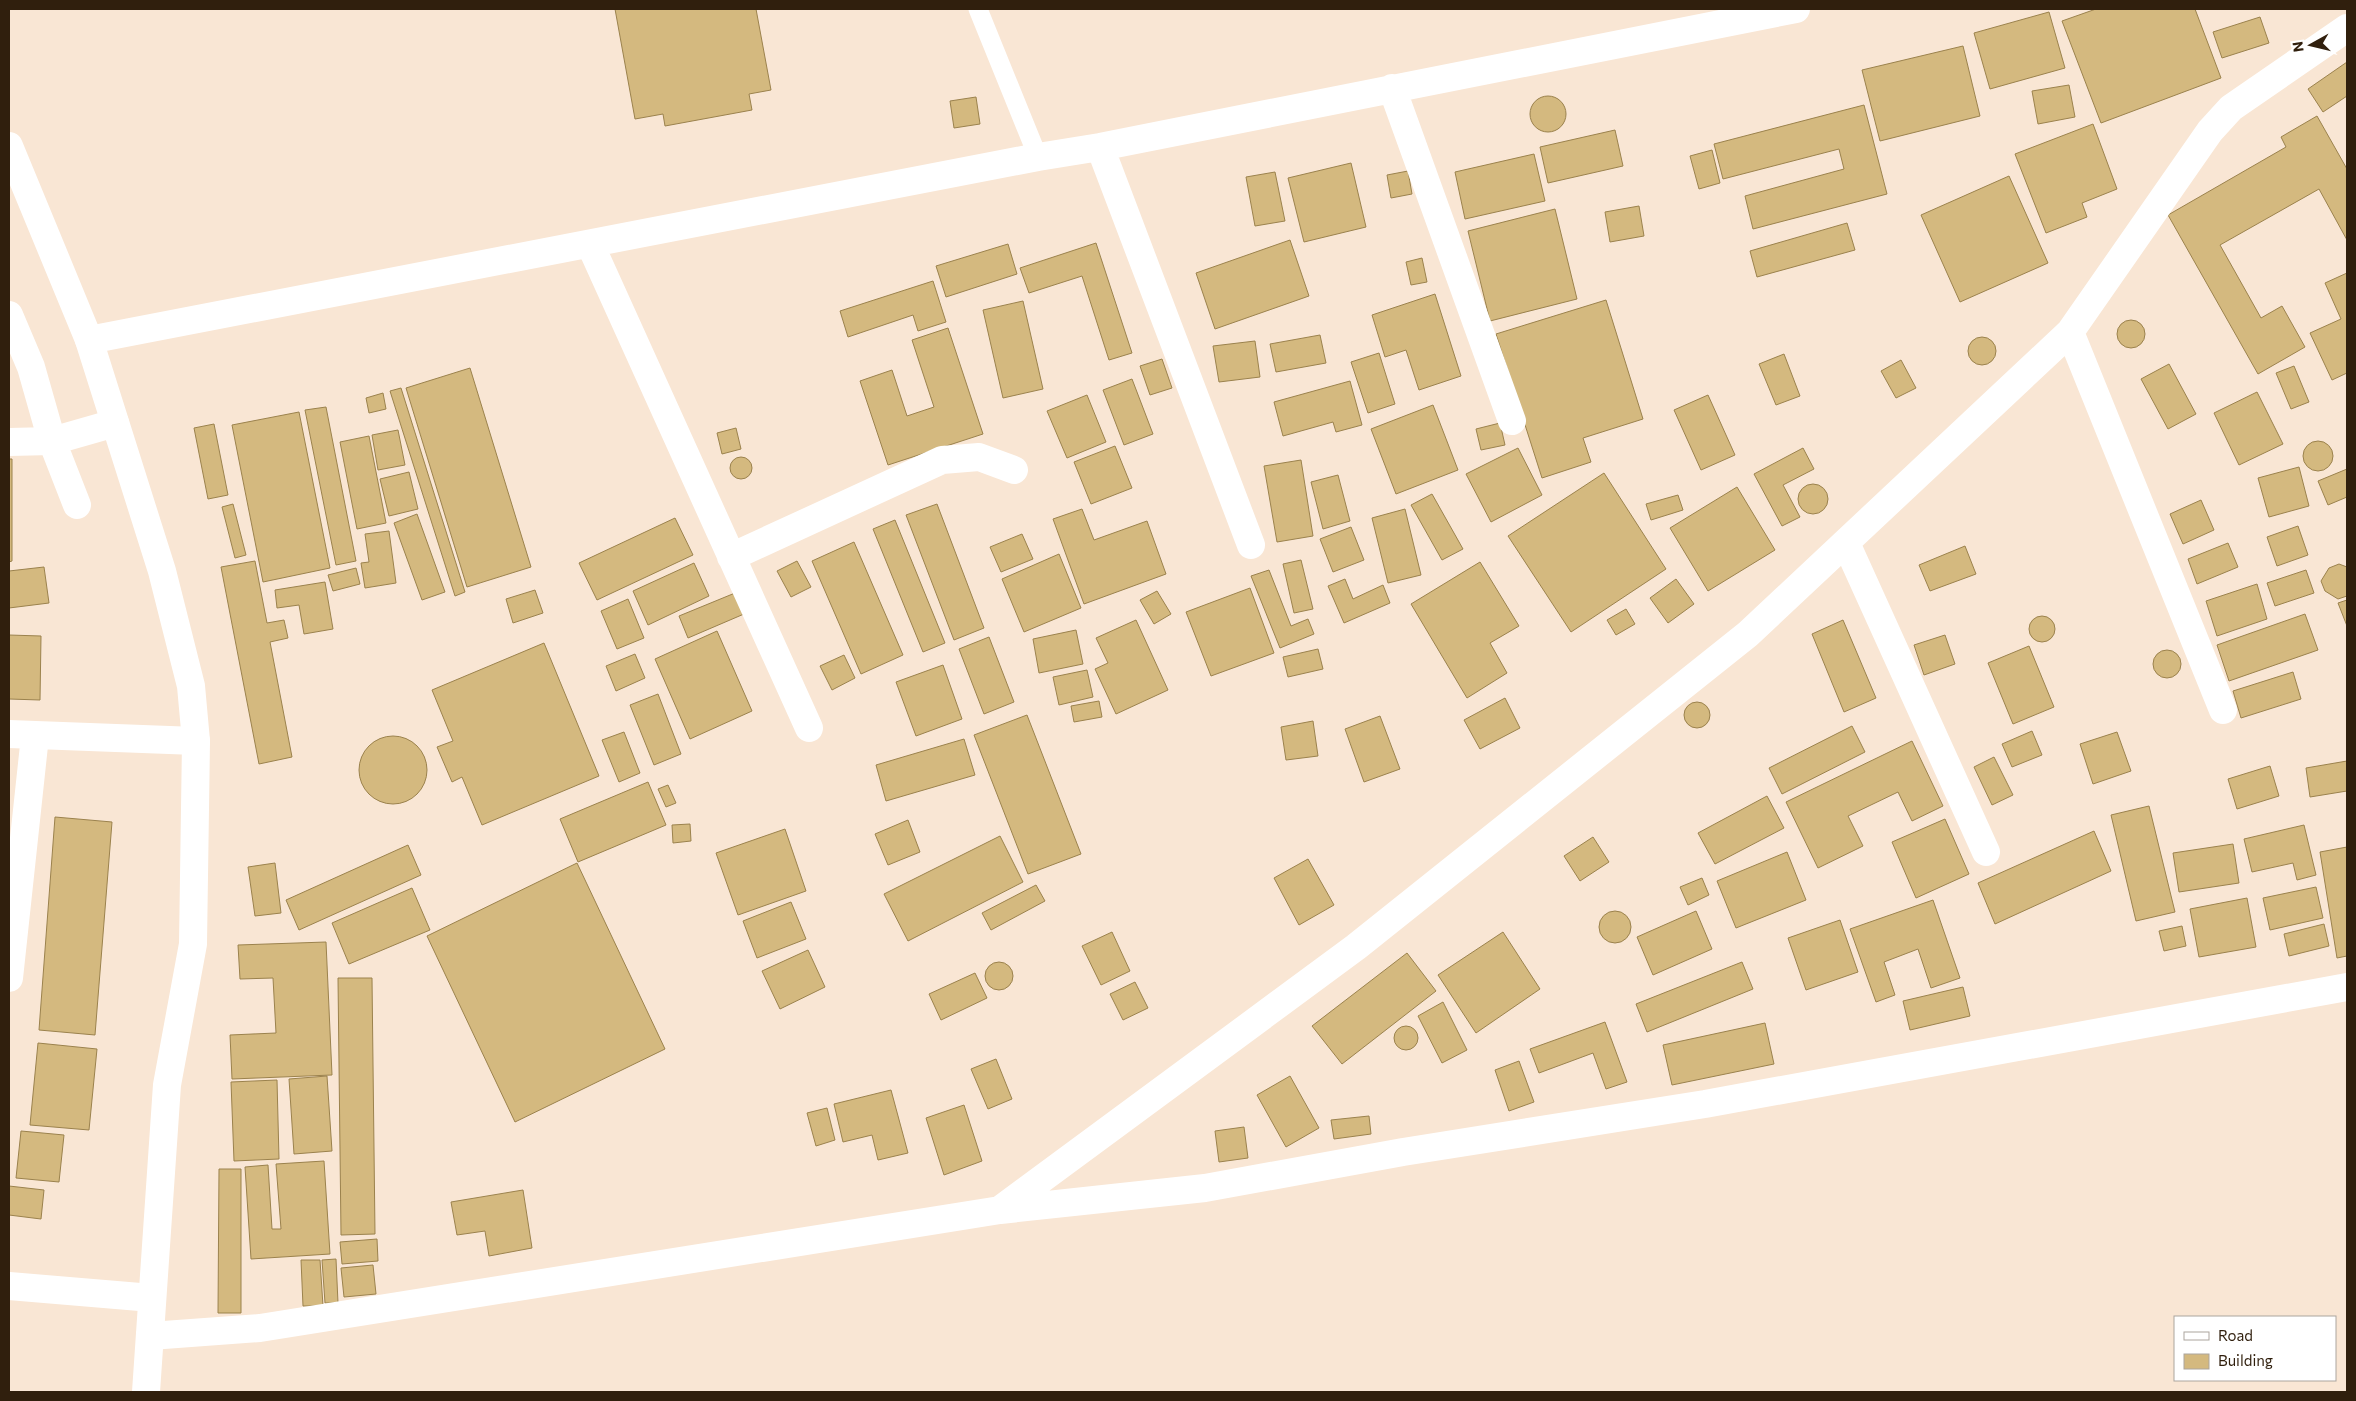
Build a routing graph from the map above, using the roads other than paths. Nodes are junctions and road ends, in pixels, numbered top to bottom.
1 (978, 9) edge
2 (1796, 9) edge
3 (2347, 28) edge
4 (1392, 88) junction
5 (9, 146) edge
6 (1100, 147) junction
7 (1038, 157) junction
8 (590, 244) junction
9 (9, 315) edge
10 (2070, 332) junction
11 (89, 340) junction
12 (1512, 421) dead end
13 (115, 423) junction
14 (52, 441) junction
15 (9, 442) edge
16 (1014, 470) dead end
17 (77, 505) dead end
18 (1846, 543) junction
19 (1251, 545) dead end
20 (731, 558) junction
21 (2223, 710) dead end
22 (809, 728) dead end
23 (22, 735) edge
24 (196, 741) junction
25 (1986, 852) dead end
26 (9, 978) edge
27 (2347, 987) edge
28 (1000, 1210) junction
29 (9, 1286) edge
30 (152, 1298) junction
31 (150, 1336) junction
32 (146, 1392) edge

1 - 7 lane
2 - 4 street
3 - 10 street
4 - 6 street
4 - 12 street
5 - 11 street
6 - 7 street
6 - 19 street
7 - 8 street
8 - 11 street
8 - 20 street
9 - 14 street
10 - 18 street
10 - 21 street
11 - 13 street
13 - 14 street
13 - 24 street
14 - 15 street
14 - 17 street
16 - 20 street
18 - 25 street
18 - 28 street
20 - 22 street
23 - 24 street
23 - 26 street
24 - 30 street
27 - 28 street
28 - 31 street
29 - 30 street
30 - 31 street
31 - 32 street

